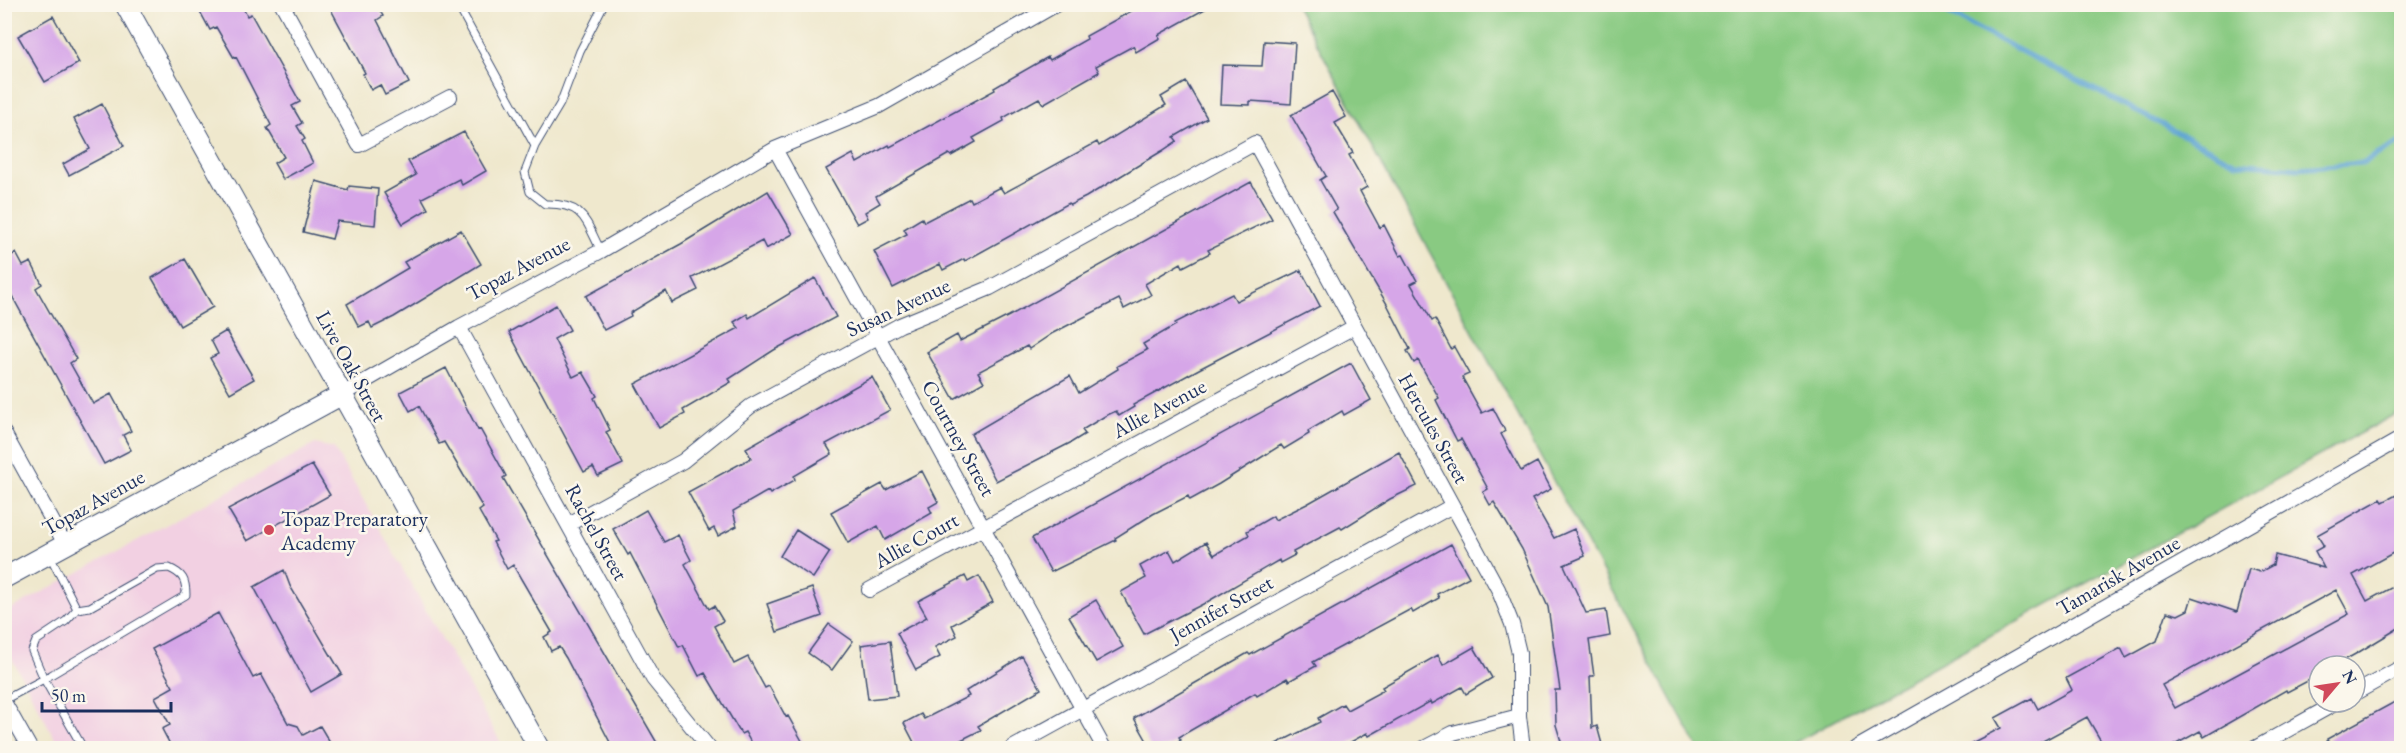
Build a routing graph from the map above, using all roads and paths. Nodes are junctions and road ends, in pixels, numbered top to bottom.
1 (125, 4) edge
2 (282, 4) edge
3 (457, 4) edge
4 (604, 4) edge
5 (1057, 4) edge
6 (450, 97) dead end
7 (1255, 143) joint
8 (535, 146) junction
9 (775, 149) junction
10 (601, 251) junction
11 (459, 327) junction
12 (1354, 327) junction
13 (879, 336) junction
14 (341, 395) junction
15 (4, 433) edge
16 (2402, 438) edge
17 (1452, 506) junction
18 (569, 524) junction
19 (984, 527) junction
20 (57, 549) junction
21 (4, 578) edge
22 (869, 590) dead end
23 (77, 609) junction
24 (2402, 667) edge
25 (44, 679) junction
26 (2367, 686) edge
27 (4, 701) edge
28 (1082, 708) junction
29 (2316, 714) edge
30 (1519, 716) junction
31 (30, 748) edge
32 (83, 748) edge
33 (539, 748) edge
34 (709, 748) edge
35 (1012, 748) edge
36 (1104, 748) edge
37 (1424, 748) edge
38 (1523, 748) edge
39 (1856, 748) edge
40 (2255, 748) edge

1 - 14 street, Live Oak Street
2 - 6 street
3 - 8 lane
4 - 8 lane
5 - 9 street, Topaz Avenue
7 - 12 street, Hercules Street
7 - 13 street, Susan Avenue
8 - 10 lane
9 - 10 street, Topaz Avenue
9 - 13 street, Courtney Street
10 - 11 street, Topaz Avenue
11 - 14 street, Topaz Avenue
11 - 18 street, Rachel Street
12 - 17 street, Hercules Street
12 - 19 street, Allie Avenue
13 - 18 street, Susan Avenue
13 - 19 street, Courtney Street
14 - 20 street, Topaz Avenue
14 - 33 street, Live Oak Street
15 - 20 street
16 - 39 street, Tamarisk Avenue
17 - 28 street, Jennifer Street
17 - 30 street, Hercules Street
18 - 34 street, Rachel Street
19 - 22 street, Allie Court
19 - 28 street, Courtney Street
20 - 21 street, Topaz Avenue
20 - 23 lane
23 - 25 lane
23 - 25 lane
24 - 26 street
25 - 27 lane
25 - 32 lane
27 - 31 street
28 - 35 street, Jennifer Street
28 - 36 street, Courtney Street
29 - 40 street
30 - 37 street
30 - 38 street, Hercules Street

